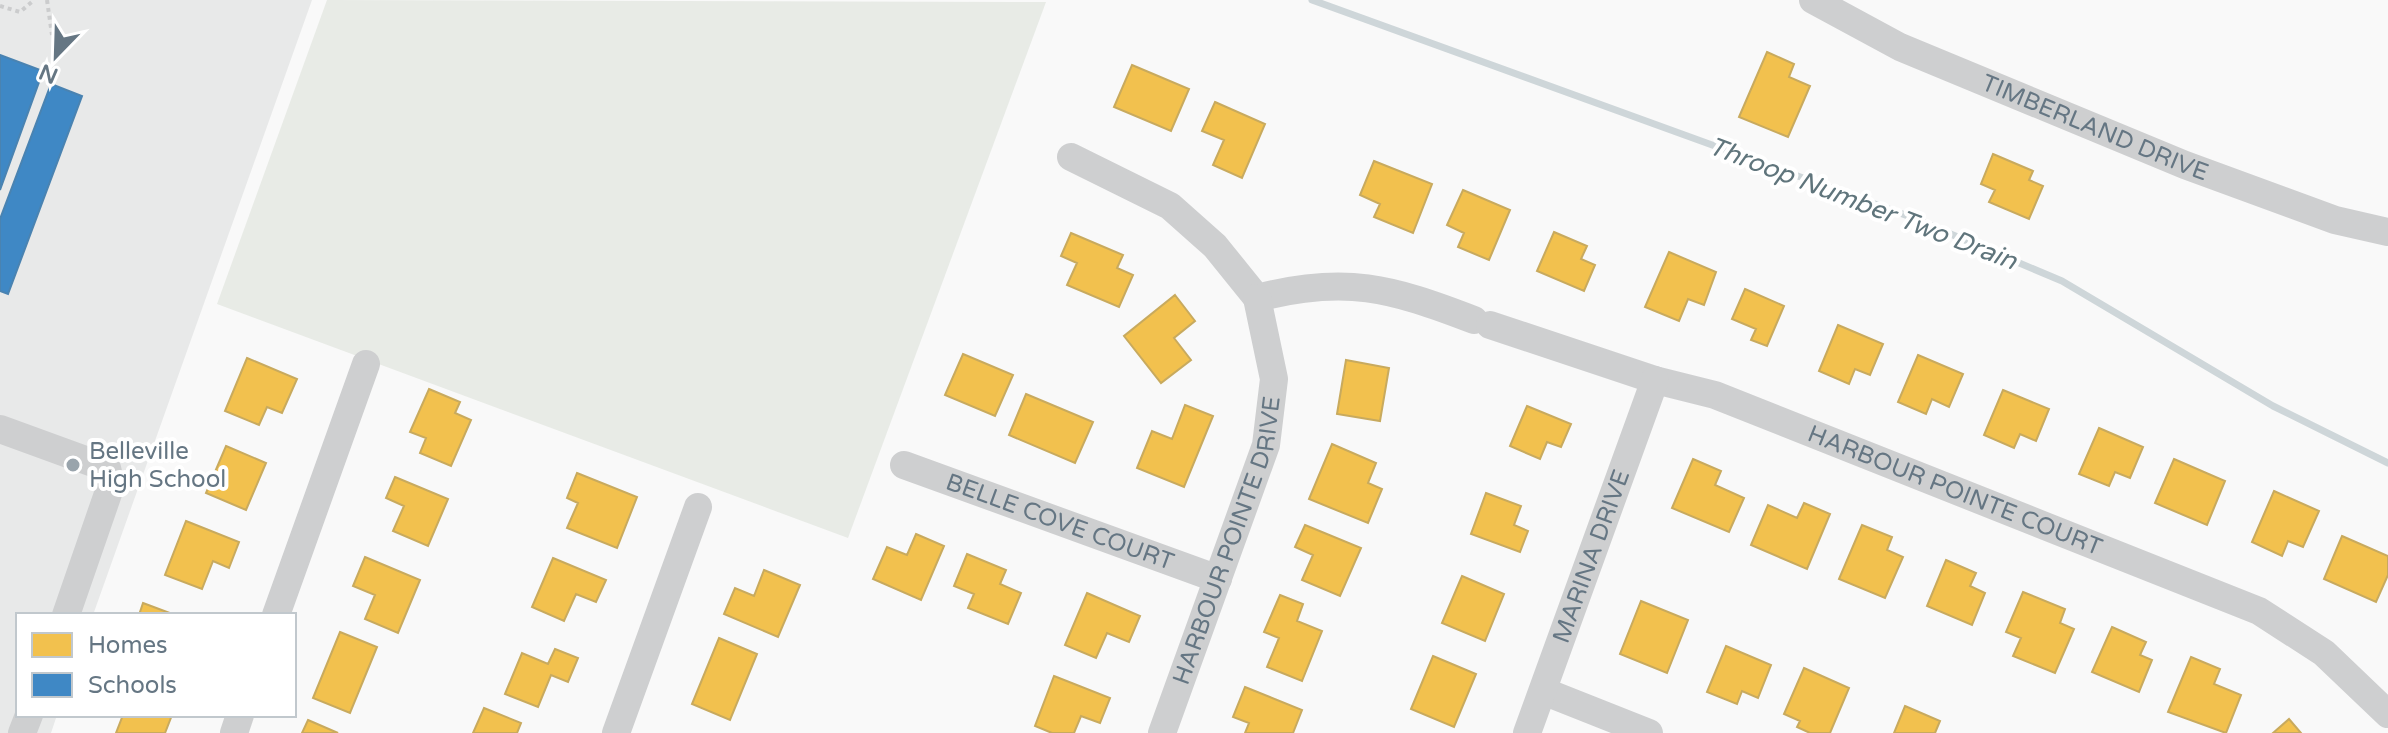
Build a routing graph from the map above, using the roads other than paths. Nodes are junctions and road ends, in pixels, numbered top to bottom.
1 (1813, 0) edge
2 (1071, 157) dead end
3 (2388, 232) edge
4 (1257, 298) junction
5 (366, 364) dead end
6 (1655, 380) junction
7 (0, 429) edge
8 (904, 465) dead end
9 (698, 507) dead end
10 (1218, 579) junction
11 (67, 613) edge
12 (277, 613) edge
13 (1543, 691) junction
14 (2388, 714) edge
15 (616, 733) edge
16 (1162, 733) edge
17 (1527, 733) edge
18 (1649, 733) edge

1 - 3 street, TIMBERLAND DRIVE
2 - 4 street
4 - 6 street, HARBOUR POINTE COURT
4 - 10 street, HARBOUR POINTE DRIVE
5 - 12 street
6 - 13 street, MARINA DRIVE
6 - 14 street, HARBOUR POINTE COURT
7 - 11 street
8 - 10 street, BELLE COVE COURT
9 - 15 street
10 - 16 street, HARBOUR POINTE DRIVE
13 - 17 street, MARINA DRIVE
13 - 18 street

